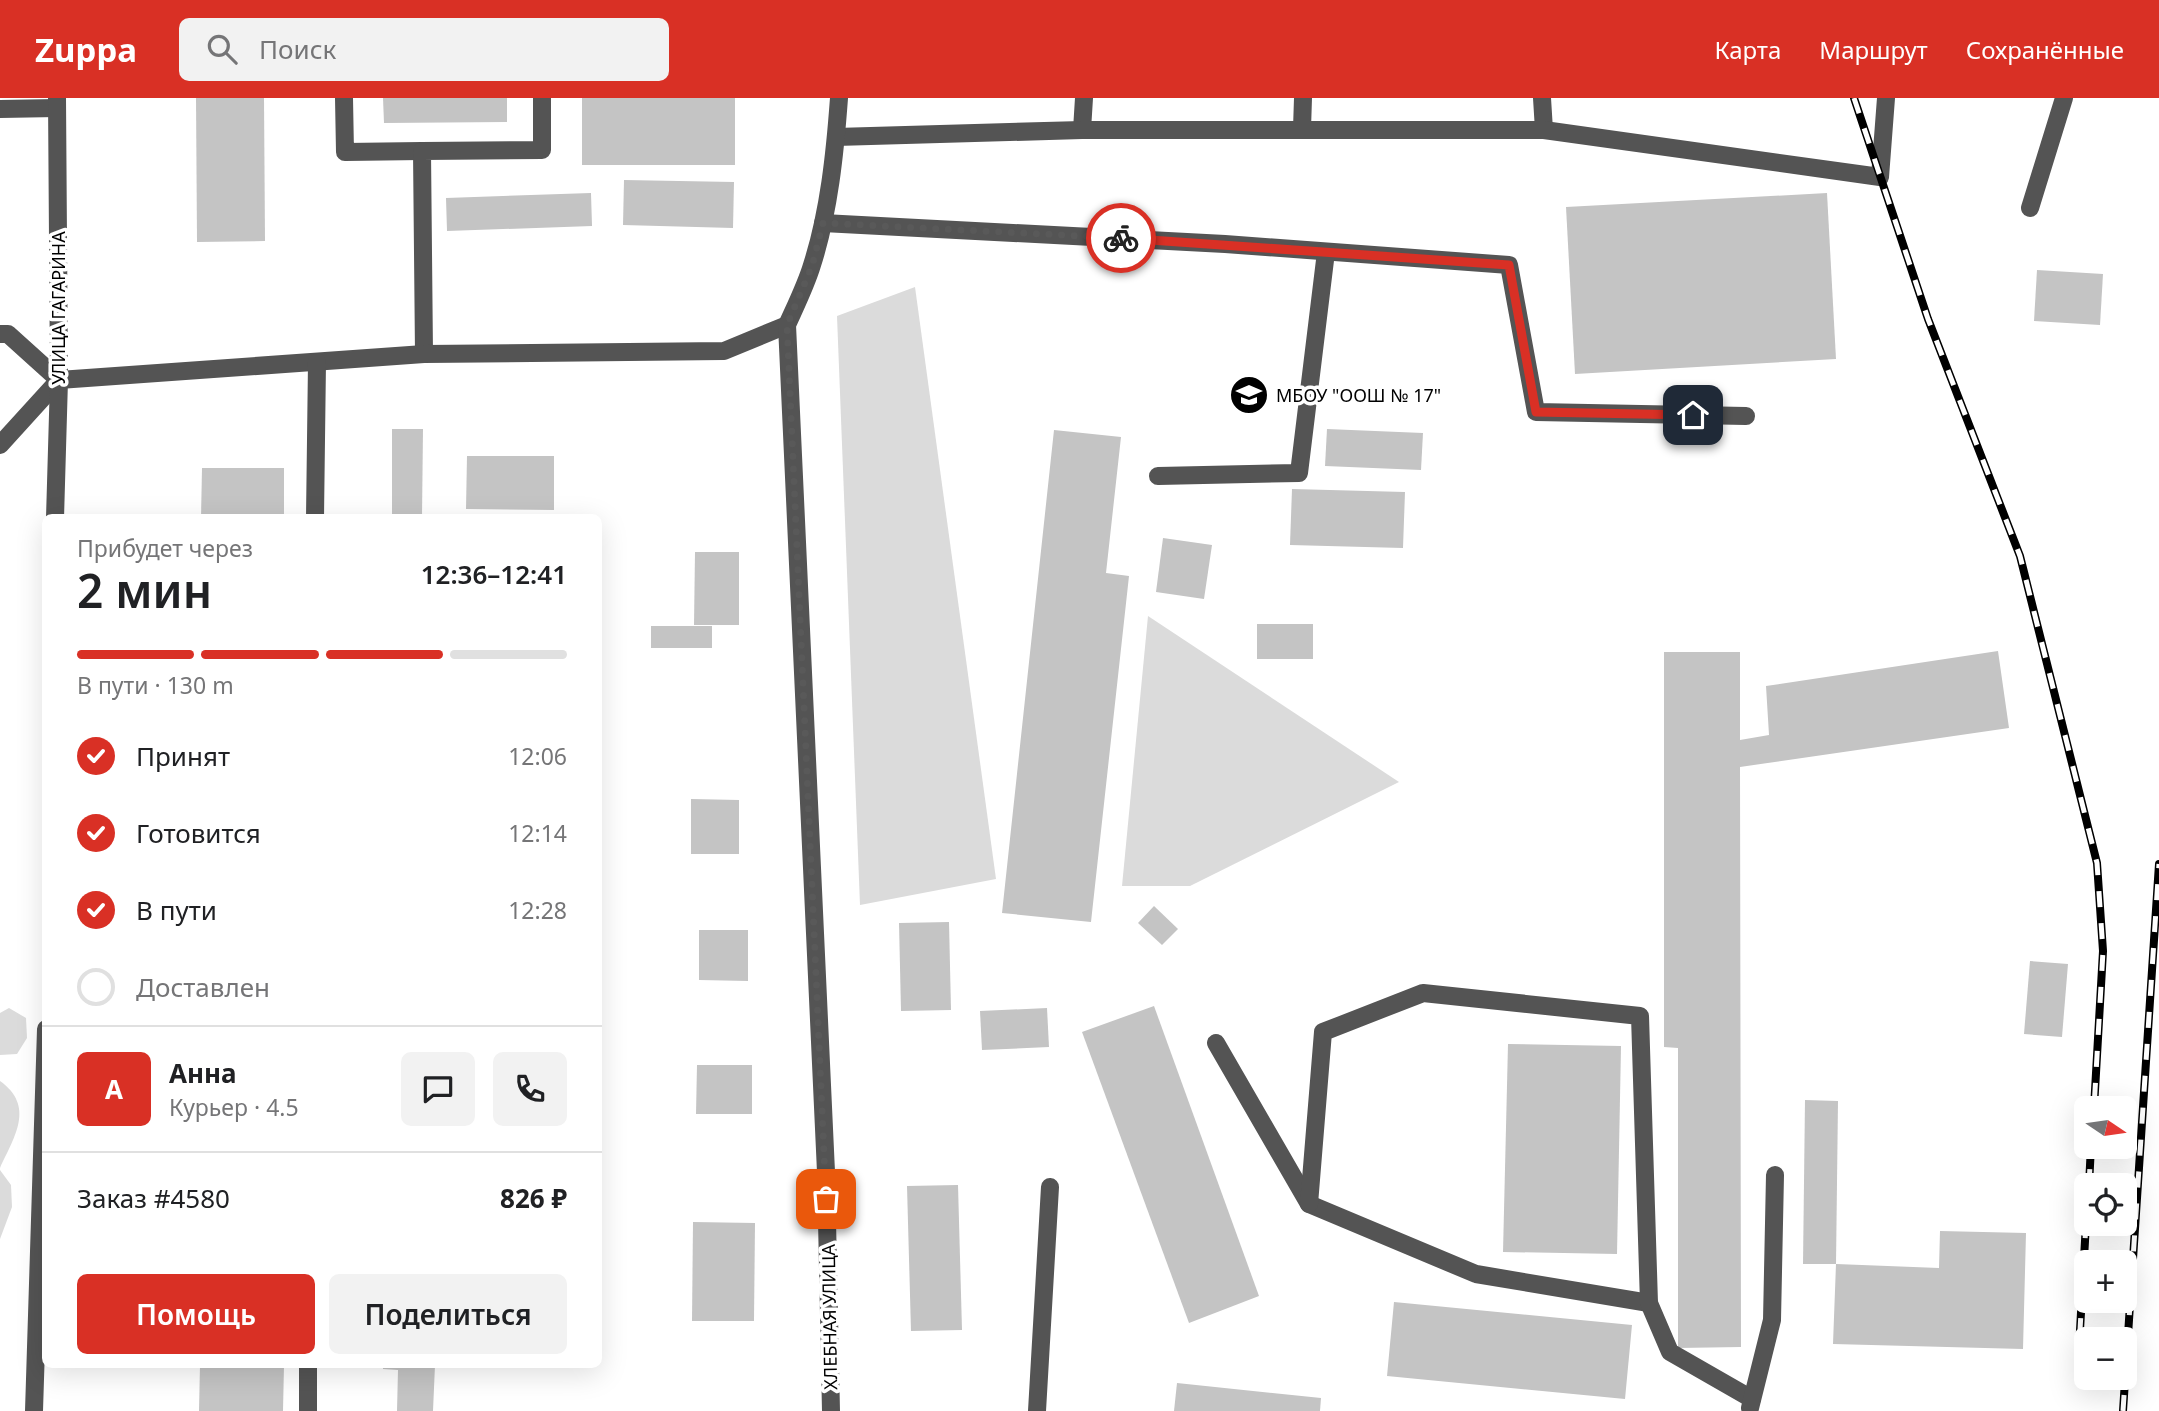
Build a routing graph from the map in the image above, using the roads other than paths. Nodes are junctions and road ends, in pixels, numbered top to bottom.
1 (344, 98) edge
2 (542, 98) edge
3 (839, 98) edge
4 (1084, 98) edge
5 (1303, 98) edge
6 (1542, 98) edge
7 (1886, 98) edge
8 (2064, 98) edge
9 (57, 103) edge
10 (0, 109) edge
11 (1302, 129) junction
12 (1082, 130) junction
13 (1544, 130) junction
14 (836, 137) junction
15 (422, 151) junction
16 (2030, 208) dead end
17 (823, 223) junction
18 (1326, 252) junction
19 (787, 325) junction
20 (0, 334) edge
21 (424, 355) junction
22 (317, 362) junction
23 (59, 380) junction
24 (1746, 415) dead end
25 (0, 445) edge
26 (1158, 476) dead end
27 (55, 514) edge
28 (316, 514) edge
29 (1216, 1043) dead end
30 (42, 1156) edge
31 (1776, 1175) dead end
32 (1050, 1187) dead end
33 (1309, 1204) junction
34 (1649, 1303) junction
35 (307, 1368) edge
36 (1751, 1405) edge
37 (34, 1411) edge
38 (308, 1411) edge
39 (831, 1411) edge
40 (1037, 1411) edge

1 - 15 street
2 - 15 street
3 - 14 street, ХЛЕБНАЯ УЛИЦА
4 - 12 street
5 - 11 street
6 - 13 street
7 - 13 street
8 - 16 street
9 - 10 street
9 - 23 street, УЛИЦА ГАГАРИНА
11 - 12 street
11 - 13 street
12 - 14 street
14 - 17 street, ХЛЕБНАЯ УЛИЦА
15 - 21 street
17 - 18 street
17 - 19 street, ХЛЕБНАЯ УЛИЦА
18 - 24 street
18 - 26 street
19 - 21 street
19 - 39 street, ХЛЕБНАЯ УЛИЦА
20 - 23 street
21 - 22 street
22 - 23 street
22 - 28 street
23 - 25 street
23 - 27 street, УЛИЦА ГАГАРИНА
29 - 33 street
30 - 37 street
31 - 36 street
32 - 40 street
33 - 34 street
33 - 34 street
34 - 36 street
35 - 38 street

